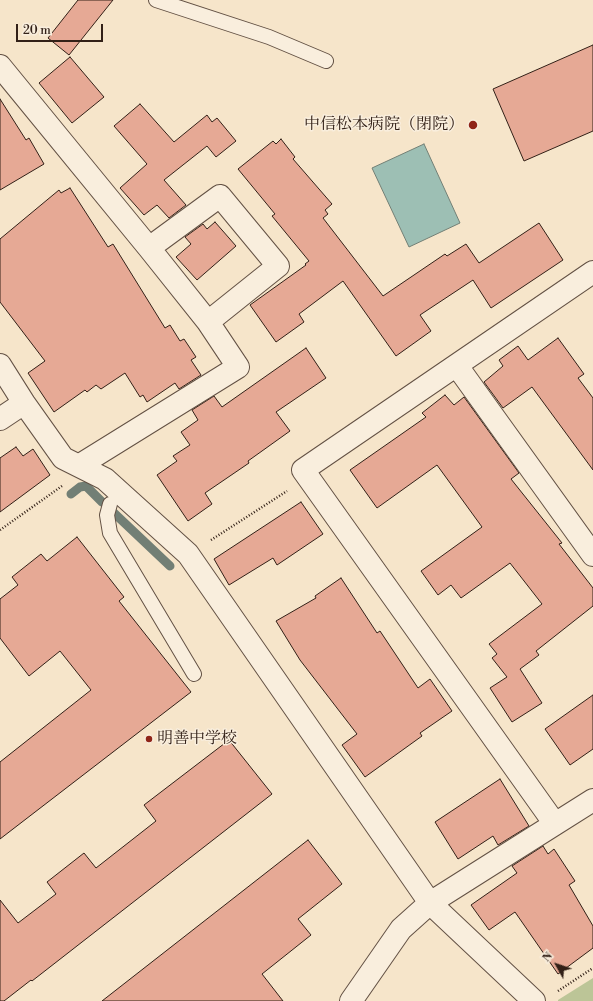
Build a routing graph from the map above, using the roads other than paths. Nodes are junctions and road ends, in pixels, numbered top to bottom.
1 (156, 0) edge
2 (326, 61) dead end
3 (0, 66) edge
4 (149, 248) junction
5 (593, 272) edge
6 (208, 322) junction
7 (0, 365) edge
8 (457, 366) junction
9 (24, 403) junction
10 (0, 419) edge
11 (83, 467) junction
12 (113, 496) junction
13 (593, 555) edge
14 (194, 674) dead end
15 (593, 800) edge
16 (555, 824) junction
17 (430, 903) junction
18 (351, 1001) edge
19 (534, 1001) edge

1 - 2 lane
3 - 4 street
4 - 6 street
4 - 6 street
5 - 8 street
6 - 11 street
7 - 9 street
8 - 13 street
8 - 16 street
9 - 10 street
9 - 11 street
11 - 12 street
12 - 14 lane
12 - 17 street
15 - 16 street
16 - 17 street
17 - 18 street
17 - 19 street

